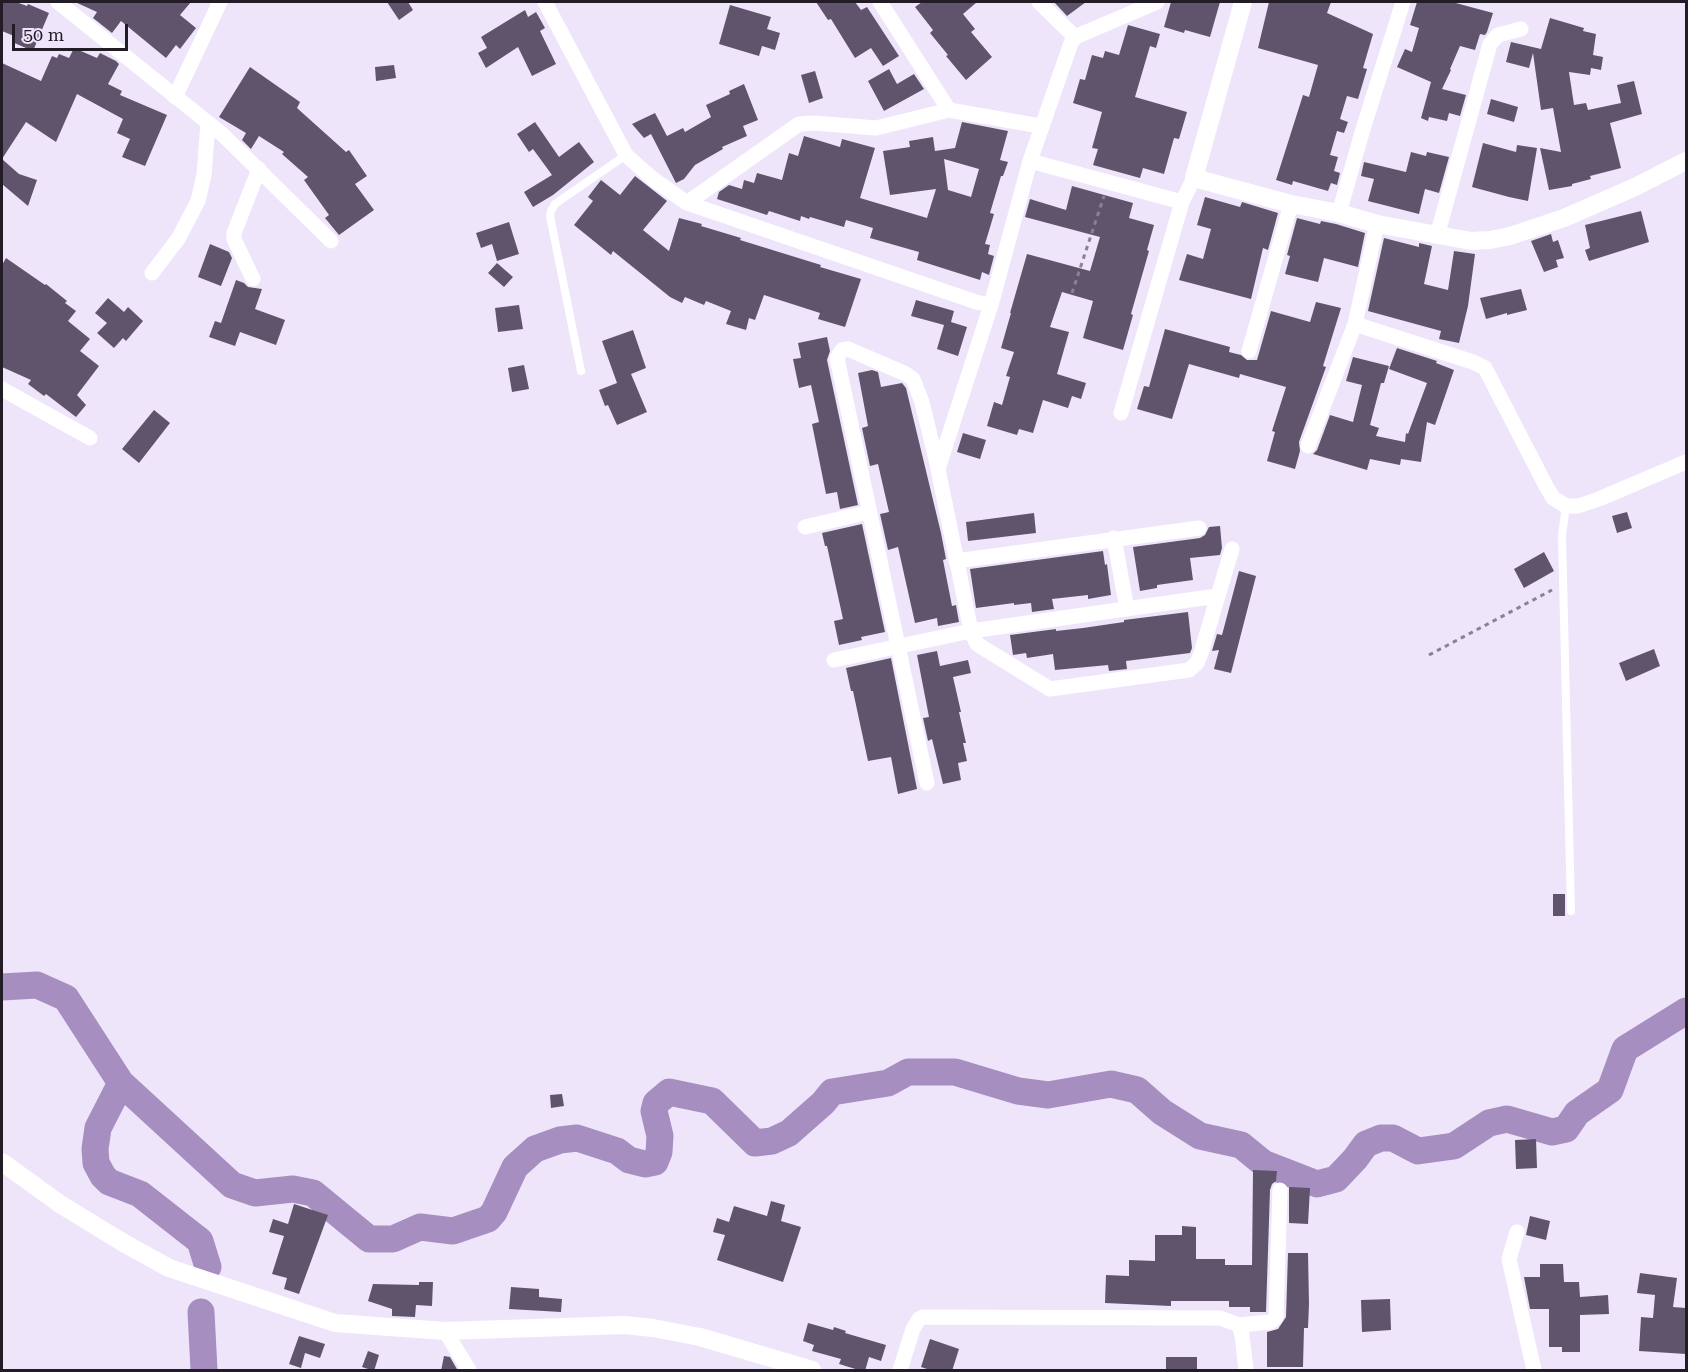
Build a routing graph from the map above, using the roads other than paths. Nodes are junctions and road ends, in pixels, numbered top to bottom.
1 (58, 2) edge
2 (220, 2) edge
3 (545, 2) edge
4 (880, 2) edge
5 (1039, 2) edge
6 (1157, 2) edge
7 (1243, 2) edge
8 (1403, 2) edge
9 (1521, 28) dead end
10 (1074, 37) junction
11 (175, 97) junction
12 (949, 110) junction
13 (208, 123) junction
14 (1040, 126) junction
15 (626, 154) junction
16 (1030, 161) junction
17 (1686, 161) edge
18 (259, 169) junction
19 (1194, 178) junction
20 (1182, 202) junction
21 (687, 203) junction
22 (1291, 204) junction
23 (1339, 213) junction
24 (1377, 224) junction
25 (1437, 237) junction
26 (331, 241) dead end
27 (152, 273) dead end
28 (253, 279) dead end
29 (991, 305) junction
30 (1355, 324) junction
31 (1249, 351) dead end
32 (581, 370) dead end
33 (2, 389) edge
34 (1121, 413) dead end
35 (90, 438) dead end
36 (1308, 446) dead end
37 (1686, 462) edge
38 (938, 469) junction
39 (1566, 506) junction
40 (869, 512) junction
41 (806, 527) dead end
42 (1199, 528) dead end
43 (1114, 538) junction
44 (1232, 549) dead end
45 (956, 561) junction
46 (1217, 596) junction
47 (1127, 609) junction
48 (971, 631) junction
49 (898, 646) junction
50 (834, 660) dead end
51 (927, 783) dead end
52 (1571, 911) dead end
53 (2, 1162) edge
54 (1280, 1190) dead end
55 (1518, 1232) dead end
56 (1239, 1325) junction
57 (445, 1331) junction
58 (470, 1371) edge
59 (812, 1371) edge
60 (900, 1371) edge
61 (1246, 1371) edge
62 (1534, 1371) edge

1 - 11 street
2 - 11 street
3 - 15 street
4 - 12 street
5 - 10 street
6 - 10 street
7 - 19 street
8 - 23 street
9 - 25 street
10 - 14 street
11 - 13 street
12 - 14 street
12 - 21 street
13 - 18 street
13 - 27 street
14 - 16 street
15 - 21 street
15 - 32 lane
16 - 20 street
16 - 29 street
17 - 25 street
18 - 26 street
18 - 28 street
19 - 20 street
19 - 22 street
20 - 34 street
21 - 29 street
22 - 23 street
22 - 31 street
23 - 24 street
24 - 25 street
24 - 30 street
29 - 38 street
30 - 36 street
30 - 39 street
33 - 35 street
37 - 39 street
38 - 40 street
38 - 45 street
39 - 52 lane
40 - 41 street
40 - 49 street
42 - 43 street
43 - 45 street
43 - 47 street
44 - 46 street
45 - 48 street
46 - 47 street
46 - 48 street
47 - 48 street
48 - 49 street
49 - 50 street
49 - 51 street
53 - 57 street
54 - 56 street
55 - 62 street
56 - 60 street
56 - 61 street
57 - 58 street
57 - 59 street

